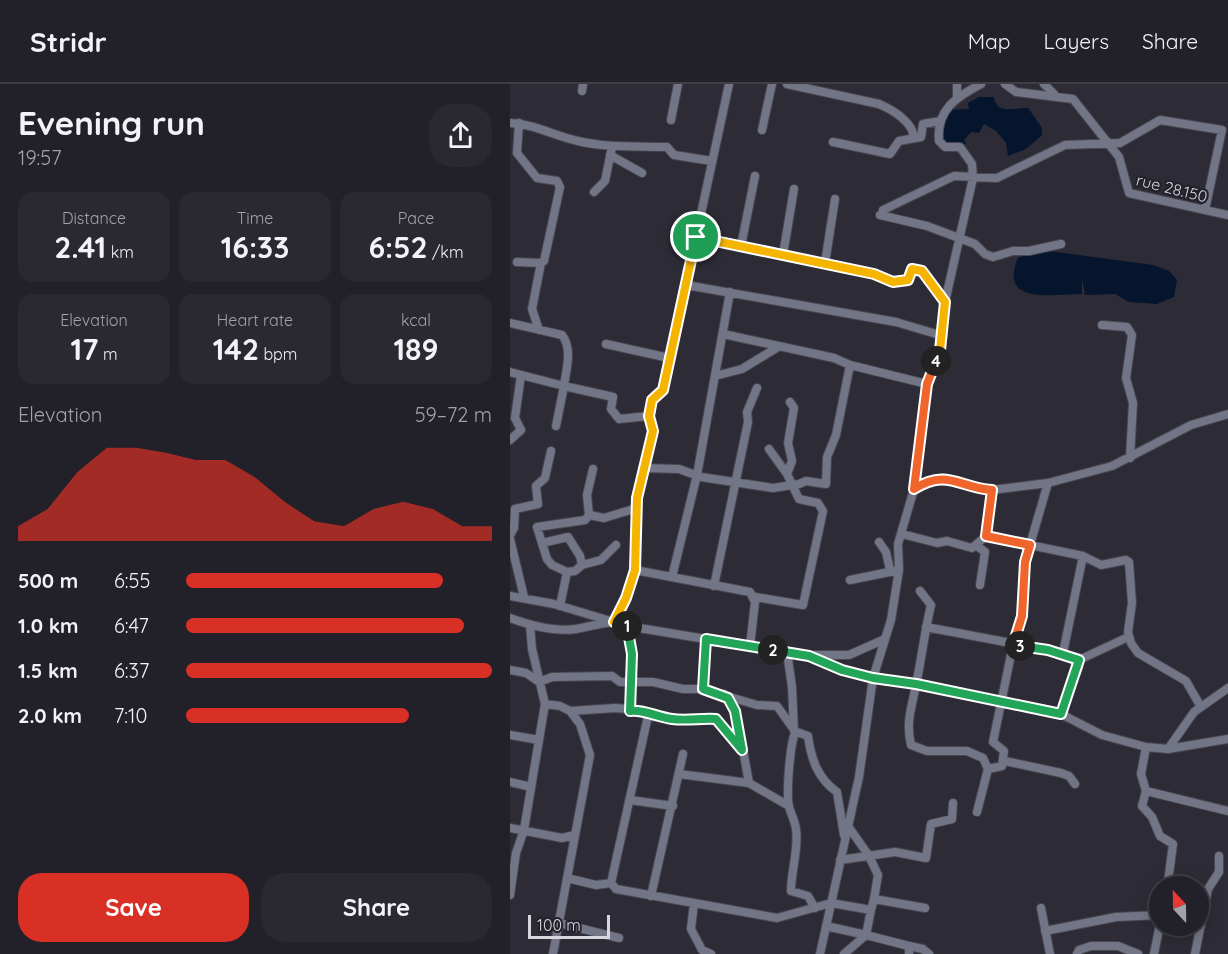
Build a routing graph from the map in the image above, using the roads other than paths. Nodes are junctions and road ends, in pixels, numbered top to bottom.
1 (678, 84) edge
2 (729, 84) edge
3 (772, 84) edge
4 (787, 84) edge
5 (957, 84) edge
6 (981, 84) edge
7 (1005, 84) edge
8 (1044, 84) edge
9 (1056, 96) junction
10 (957, 97) junction
11 (671, 120) dead end
12 (940, 121) junction
13 (514, 123) edge
14 (762, 130) dead end
15 (914, 138) junction
16 (833, 142) dead end
17 (1108, 145) junction
18 (611, 151) junction
19 (712, 161) junction
20 (642, 172) dead end
21 (755, 176) dead end
22 (973, 178) junction
23 (794, 189) dead end
24 (594, 192) dead end
25 (835, 199) dead end
26 (1205, 210) junction
27 (1228, 215) edge
28 (696, 237) junction
29 (959, 239) junction
30 (1061, 244) dead end
31 (741, 246) junction
32 (783, 255) junction
33 (517, 262) dead end
34 (541, 263) junction
35 (825, 263) junction
36 (686, 285) junction
37 (730, 292) junction
38 (945, 302) junction
39 (510, 323) edge
40 (1102, 325) dead end
41 (539, 330) junction
42 (723, 334) junction
43 (943, 336) junction
44 (606, 344) dead end
45 (778, 347) junction
46 (669, 358) junction
47 (850, 365) junction
48 (510, 372) edge
49 (521, 375) junction
50 (715, 376) junction
51 (927, 384) junction
52 (564, 386) junction
53 (757, 388) dead end
54 (790, 402) dead end
55 (1228, 414) edge
56 (649, 416) junction
57 (556, 426) dead end
58 (510, 440) edge
59 (769, 449) dead end
60 (551, 451) dead end
61 (1130, 458) junction
62 (643, 468) junction
63 (593, 469) dead end
64 (787, 474) junction
65 (697, 476) junction
66 (734, 481) junction
67 (1048, 483) junction
68 (792, 485) junction
69 (914, 489) junction
70 (992, 490) junction
71 (637, 508) junction
72 (512, 509) edge
73 (589, 515) junction
74 (902, 534) junction
75 (986, 536) junction
76 (510, 537) edge
77 (879, 542) dead end
78 (542, 543) junction
79 (616, 545) dead end
80 (1030, 545) junction
81 (977, 546) junction
82 (1083, 556) junction
83 (582, 565) junction
84 (635, 570) junction
85 (894, 570) junction
86 (567, 572) junction
87 (672, 578) junction
88 (850, 580) dead end
89 (980, 585) dead end
90 (714, 586) junction
91 (920, 591) dead end
92 (510, 596) edge
93 (524, 597) junction
94 (755, 597) junction
95 (560, 606) junction
96 (510, 618) edge
97 (614, 622) junction
98 (530, 625) junction
99 (627, 626) junction
100 (926, 627) junction
101 (1128, 637) junction
102 (706, 639) junction
103 (885, 639) junction
104 (1013, 645) junction
105 (750, 646) junction
106 (787, 652) junction
107 (1063, 653) junction
108 (809, 656) junction
109 (1079, 660) junction
110 (510, 670) edge
111 (873, 678) junction
112 (539, 682) junction
113 (631, 682) junction
114 (916, 684) junction
115 (1228, 688) edge
116 (703, 689) junction
117 (724, 694) junction
118 (1001, 700) junction
119 (545, 704) junction
120 (1201, 707) junction
121 (570, 711) junction
122 (630, 711) junction
123 (1061, 714) junction
124 (648, 716) junction
125 (794, 730) junction
126 (510, 735) edge
127 (1228, 739) edge
128 (539, 740) junction
129 (1213, 740) junction
130 (1228, 745) edge
131 (1146, 747) junction
132 (1168, 749) junction
133 (742, 750) junction
134 (682, 754) dead end
135 (1005, 761) junction
136 (988, 769) junction
137 (679, 774) junction
138 (510, 782) edge
139 (749, 783) junction
140 (1076, 784) dead end
141 (531, 787) junction
142 (1146, 791) junction
143 (630, 800) junction
144 (953, 803) dead end
145 (673, 806) junction
146 (789, 806) junction
147 (1228, 811) edge
148 (977, 812) dead end
149 (848, 826) junction
150 (510, 828) edge
151 (524, 830) junction
152 (574, 835) junction
153 (844, 840) junction
154 (869, 856) junction
155 (1219, 856) dead end
156 (840, 860) junction
157 (1169, 876) edge
158 (567, 878) junction
159 (611, 883) junction
160 (510, 896) edge
161 (651, 896) junction
162 (874, 899) junction
163 (694, 903) junction
164 (831, 903) junction
165 (815, 908) junction
166 (924, 908) dead end
167 (1041, 908) dead end
168 (871, 910) junction
169 (1149, 916) edge
170 (559, 924) junction
171 (826, 926) junction
172 (1045, 931) junction
173 (866, 935) junction
174 (1158, 936) edge
175 (619, 938) dead end
176 (909, 950) edge
177 (553, 954) edge
178 (711, 954) edge
179 (820, 954) edge
180 (844, 954) edge
181 (929, 954) edge
182 (1050, 954) edge
183 (1077, 954) edge
184 (1138, 954) edge
185 (1154, 954) edge
186 (1195, 954) edge

1 - 11 street
2 - 19 street
3 - 14 street
4 - 15 street
5 - 10 street
6 - 10 street
7 - 9 street, rue 28.150
8 - 9 street, rue 28.150
9 - 17 street, rue 28.150
10 - 12 street
12 - 15 street
12 - 22 street
13 - 18 street
13 - 34 street
15 - 16 street
17 - 22 street
17 - 26 street, rue 28.150
17 - 26 street
18 - 19 street
18 - 20 street
18 - 24 street
19 - 28 street
21 - 31 street
22 - 29 street
22 - 29 street
23 - 32 street
25 - 35 street
26 - 27 street, rue 28.150
28 - 31 street
28 - 36 street
29 - 30 street
29 - 38 street
31 - 32 street
32 - 35 street
33 - 34 street
34 - 41 street
35 - 38 street
36 - 37 street
36 - 46 street
37 - 42 street
37 - 43 street
38 - 43 street
39 - 41 street
40 - 61 street
41 - 52 street
42 - 45 street
42 - 50 street
43 - 51 street
44 - 46 street
45 - 47 street
45 - 50 street
46 - 56 street
47 - 51 street
47 - 68 street
48 - 49 street
49 - 52 street
49 - 58 street
50 - 65 street
51 - 69 street
52 - 56 street
52 - 57 street
53 - 66 street
54 - 64 street
55 - 61 street
56 - 62 street
59 - 64 street
60 - 72 street
61 - 67 street
62 - 65 street
62 - 71 street
63 - 73 street
64 - 68 street
65 - 66 street
65 - 87 street
66 - 68 street
66 - 90 street
67 - 70 street
67 - 80 street
68 - 94 street
69 - 70 street
69 - 74 street
70 - 75 street
71 - 73 street
71 - 84 street
72 - 76 street
73 - 78 street
74 - 81 street
74 - 85 street
75 - 80 street
75 - 81 street
76 - 93 street
77 - 85 street
78 - 83 street
78 - 86 street
79 - 83 street
80 - 82 street
80 - 104 street
81 - 89 street
82 - 101 street
82 - 107 street
83 - 86 street
84 - 87 street
84 - 97 street
85 - 88 street
85 - 103 street
86 - 95 street
87 - 90 street
90 - 94 street
91 - 100 street
92 - 93 street
93 - 95 street
94 - 105 street
95 - 97 street
96 - 98 street
97 - 98 street
97 - 99 street
98 - 112 street
99 - 102 street
99 - 113 street
100 - 104 street
100 - 114 street
101 - 109 street
101 - 120 street
102 - 105 street
102 - 116 street
103 - 108 street
103 - 111 street
104 - 107 street
104 - 118 street
105 - 106 street
106 - 108 street
106 - 125 street
107 - 109 street
108 - 111 street
109 - 123 street
110 - 112 street
111 - 114 street
111 - 149 street
112 - 113 street
112 - 119 street
113 - 116 street
113 - 122 street
114 - 118 street
114 - 136 street
115 - 120 street
116 - 117 street
117 - 125 street
117 - 133 street
118 - 123 street
118 - 135 street
119 - 121 street
119 - 128 street
120 - 132 street
121 - 122 street
121 - 152 street
122 - 124 street
123 - 131 street
124 - 133 street
124 - 143 street
125 - 146 street
125 - 153 street
126 - 128 street
127 - 129 street
128 - 141 street
129 - 130 street
129 - 132 street
131 - 132 street
131 - 142 street
133 - 139 street
134 - 137 street
135 - 136 street
135 - 140 street
136 - 148 street
137 - 139 street
137 - 145 street
138 - 141 street
139 - 146 street
141 - 151 street
142 - 147 street
142 - 157 street
143 - 145 street
143 - 159 street
144 - 154 street
145 - 161 street
146 - 165 street
149 - 153 street
149 - 154 street
150 - 151 street
151 - 152 street
151 - 160 street
152 - 158 street
153 - 156 street
154 - 156 street
154 - 162 street
155 - 186 street
156 - 164 street
158 - 159 street
158 - 170 street
159 - 161 street
161 - 163 street
162 - 166 street
162 - 168 street
163 - 165 street
163 - 178 street
164 - 165 street
164 - 168 street
164 - 171 street
167 - 172 street
168 - 173 street
169 - 172 street
170 - 175 street
170 - 177 street
171 - 173 street
171 - 179 street
172 - 182 street
173 - 176 street
173 - 180 street
174 - 185 street
176 - 181 street
183 - 184 street

